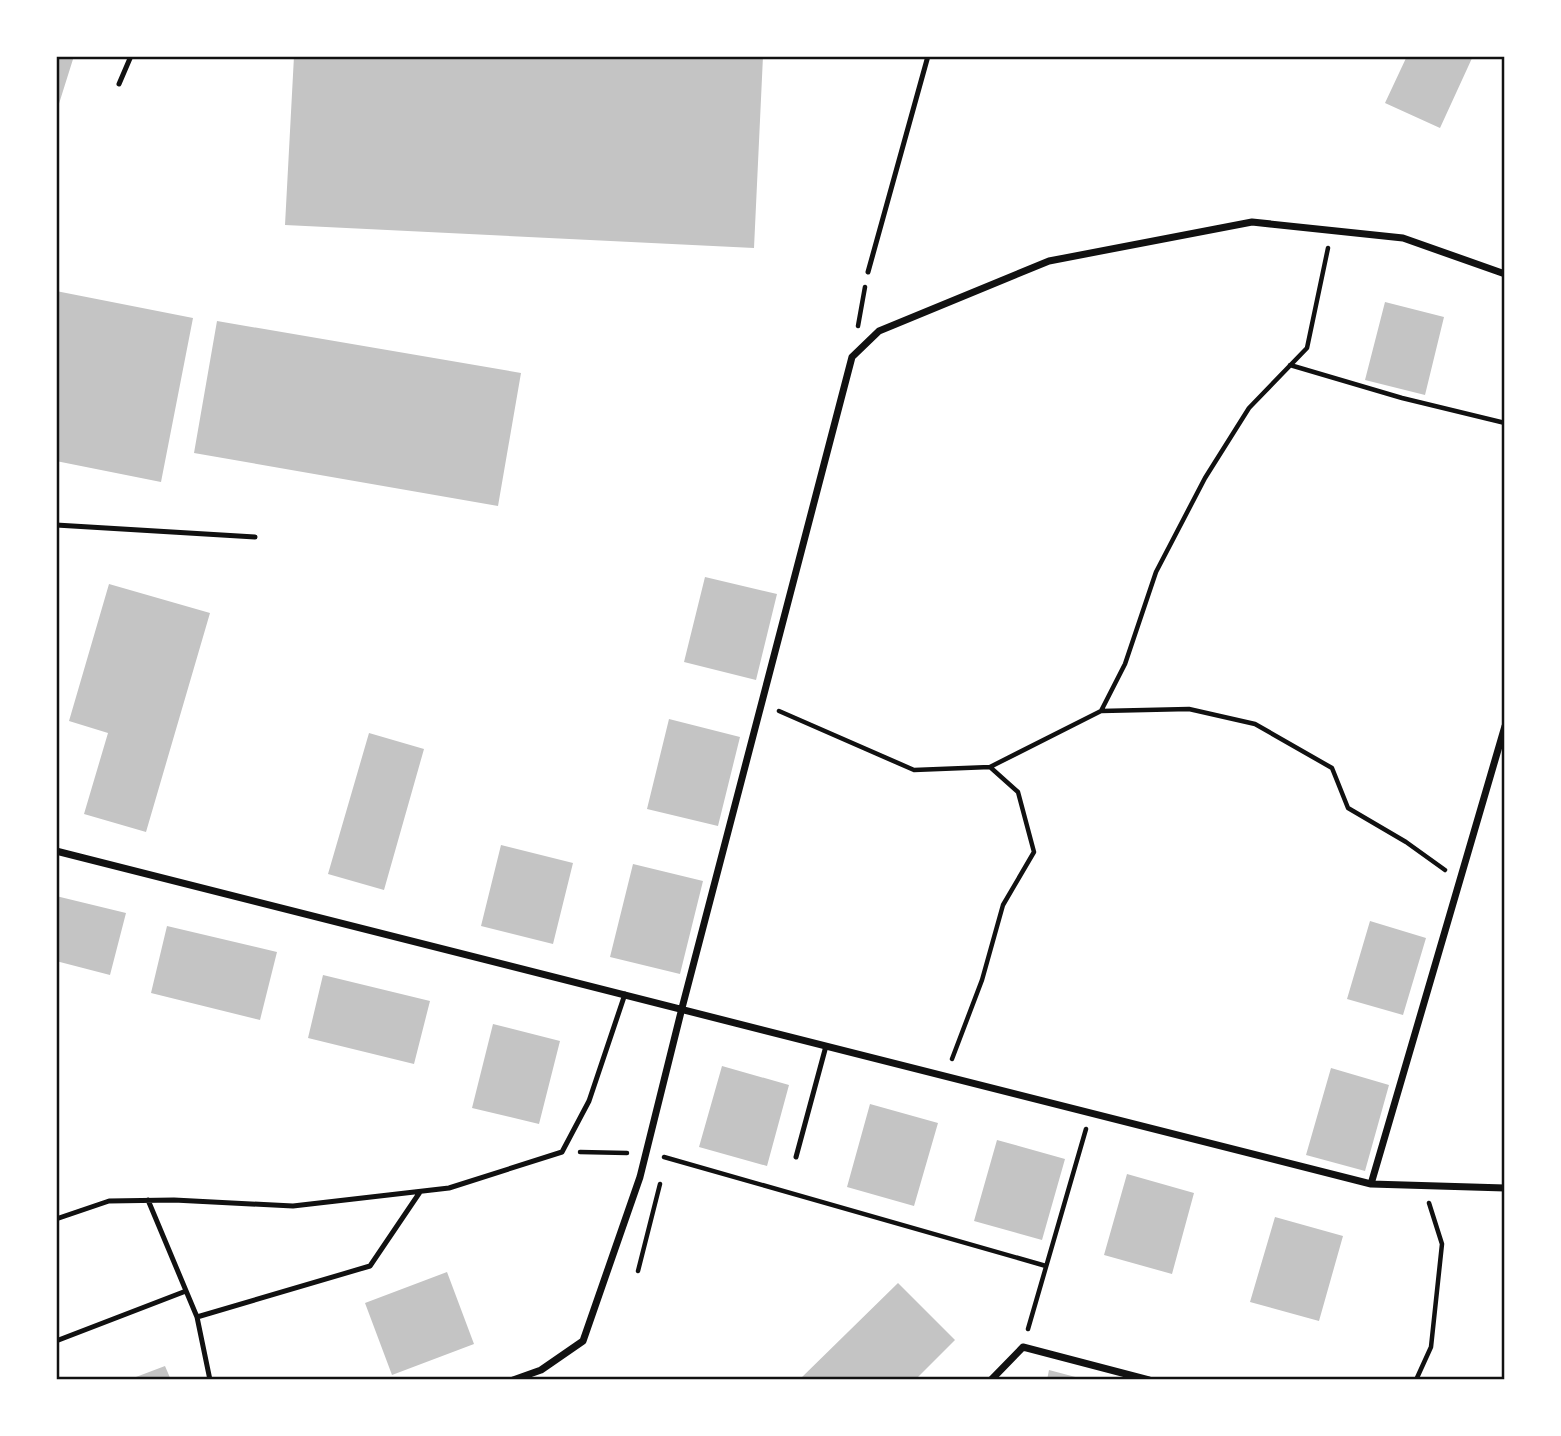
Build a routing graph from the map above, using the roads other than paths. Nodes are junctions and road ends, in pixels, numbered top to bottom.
1 (131, 56) edge
2 (928, 56) edge
3 (119, 84) dead end
4 (868, 272) road end
5 (1505, 274) edge
6 (56, 525) edge
7 (254, 537) dead end
8 (1505, 726) edge
9 (56, 851) edge
10 (625, 994) junction
11 (682, 1008) junction
12 (826, 1046) junction
13 (796, 1157) dead end
14 (1371, 1184) junction
15 (1505, 1188) edge
16 (420, 1192) junction
17 (148, 1200) junction
18 (56, 1219) edge
19 (186, 1291) junction
20 (197, 1317) junction
21 (56, 1341) edge
22 (210, 1380) edge
23 (513, 1380) edge
24 (991, 1380) edge
25 (1149, 1380) edge

1 - 3 lane
2 - 4 lane
5 - 11 street
6 - 7 lane
8 - 14 street
9 - 10 street
10 - 11 street
10 - 16 lane
11 - 12 street
11 - 23 street
12 - 13 lane
12 - 14 street
14 - 15 street
16 - 17 lane
16 - 20 lane
17 - 18 lane
17 - 19 lane
19 - 20 lane
19 - 21 lane
20 - 22 lane
24 - 25 street

